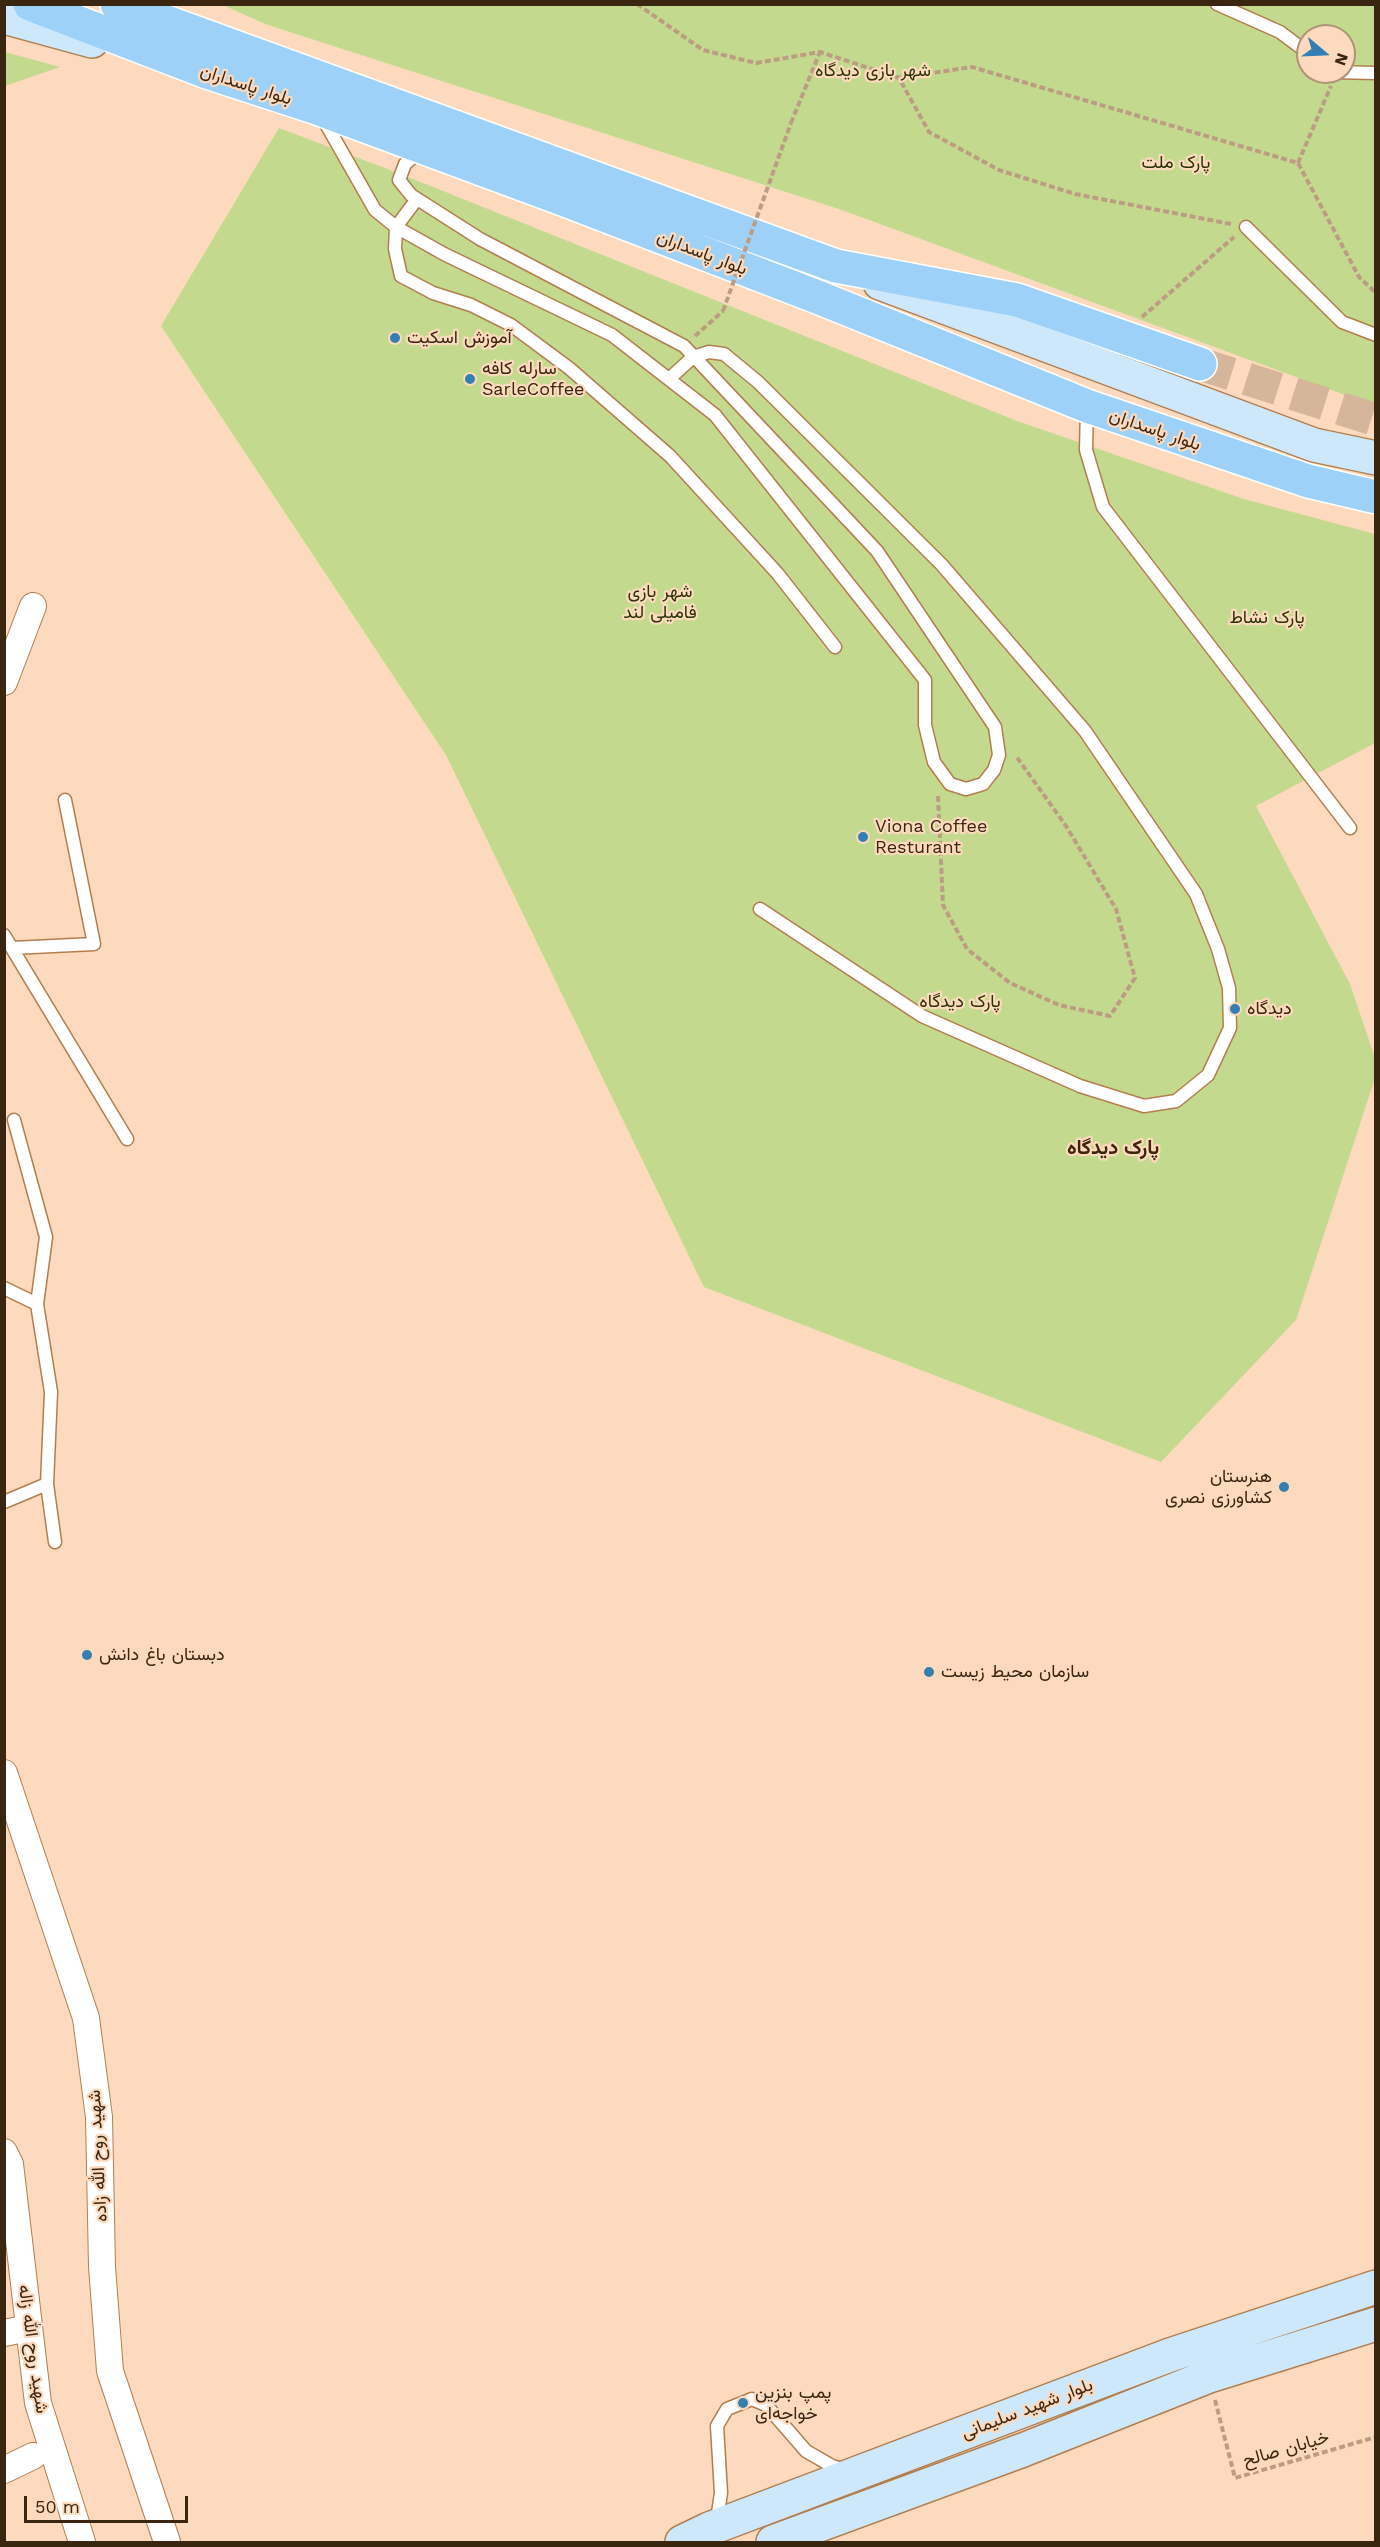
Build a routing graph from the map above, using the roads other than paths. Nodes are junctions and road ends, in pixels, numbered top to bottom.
1 (30, 4) edge
2 (117, 4) edge
3 (145, 4) edge
4 (1217, 4) edge
5 (4, 17) edge
6 (218, 41) junction
7 (1296, 44) edge
8 (207, 72) junction
9 (1356, 73) edge
10 (1376, 73) edge
11 (317, 108) junction
12 (424, 148) junction
13 (417, 199) junction
14 (396, 227) junction
15 (1246, 227) road end
16 (836, 266) junction
17 (1376, 335) edge
18 (693, 357) junction
19 (1200, 364) tunnel mouth
20 (669, 379) junction
21 (1087, 406) junction
22 (1376, 458) edge
23 (1376, 497) edge
24 (33, 606) dead end
25 (835, 647) dead end
26 (4, 682) edge
27 (65, 800) dead end
28 (1350, 828) dead end
29 (760, 909) dead end
30 (4, 935) edge
31 (12, 948) junction
32 (14, 1120) dead end
33 (127, 1139) dead end
34 (4, 1288) edge
35 (37, 1304) junction
36 (47, 1484) junction
37 (5, 1497) edge
38 (56, 1542) dead end
39 (4, 1773) edge
40 (4, 2152) edge
41 (11, 2239) edge
42 (1376, 2287) edge
43 (1376, 2324) edge
44 (17, 2331) edge
45 (1045, 2404) junction
46 (1058, 2436) junction
47 (33, 2456) dead end
48 (4, 2470) edge
49 (855, 2473) junction
50 (695, 2536) edge
51 (82, 2542) edge
52 (167, 2542) edge
53 (773, 2542) edge

1 - 8 main road, بلوار پاسداران
2 - 6 main road, بلوار پاسداران
3 - 6 main road
4 - 7 lane
5 - 8 main road
6 - 16 main road, بلوار پاسداران
8 - 11 main road, بلوار پاسداران
9 - 10 lane
11 - 12 main road, بلوار پاسداران
11 - 14 lane
12 - 13 lane
12 - 21 main road, بلوار پاسداران
13 - 14 lane
13 - 18 lane
14 - 20 lane
14 - 25 lane
15 - 17 lane
16 - 19 main road
16 - 22 main road, بلوار پاسداران
18 - 20 lane
18 - 20 lane
18 - 29 lane
21 - 23 main road, بلوار پاسداران
21 - 28 lane
24 - 26 street
27 - 31 lane
30 - 31 lane
31 - 33 lane
32 - 35 lane
34 - 35 lane
35 - 36 lane
36 - 37 lane
36 - 38 lane
39 - 52 street, شهید روح الله زاده
40 - 41 street, شهید روح الله زاله
41 - 44 street, شهید روح الله زاله
42 - 45 main road, بلوار شهید سلیمانی
43 - 46 main road, بلوار شهید سلیمانی
44 - 51 street, شهید روح الله زاله
45 - 46 main road
45 - 49 main road, بلوار شهید سلیمانی
46 - 53 main road, بلوار شهید سلیمانی
47 - 48 street
49 - 50 main road, بلوار شهید سلیمانی
49 - 50 lane

